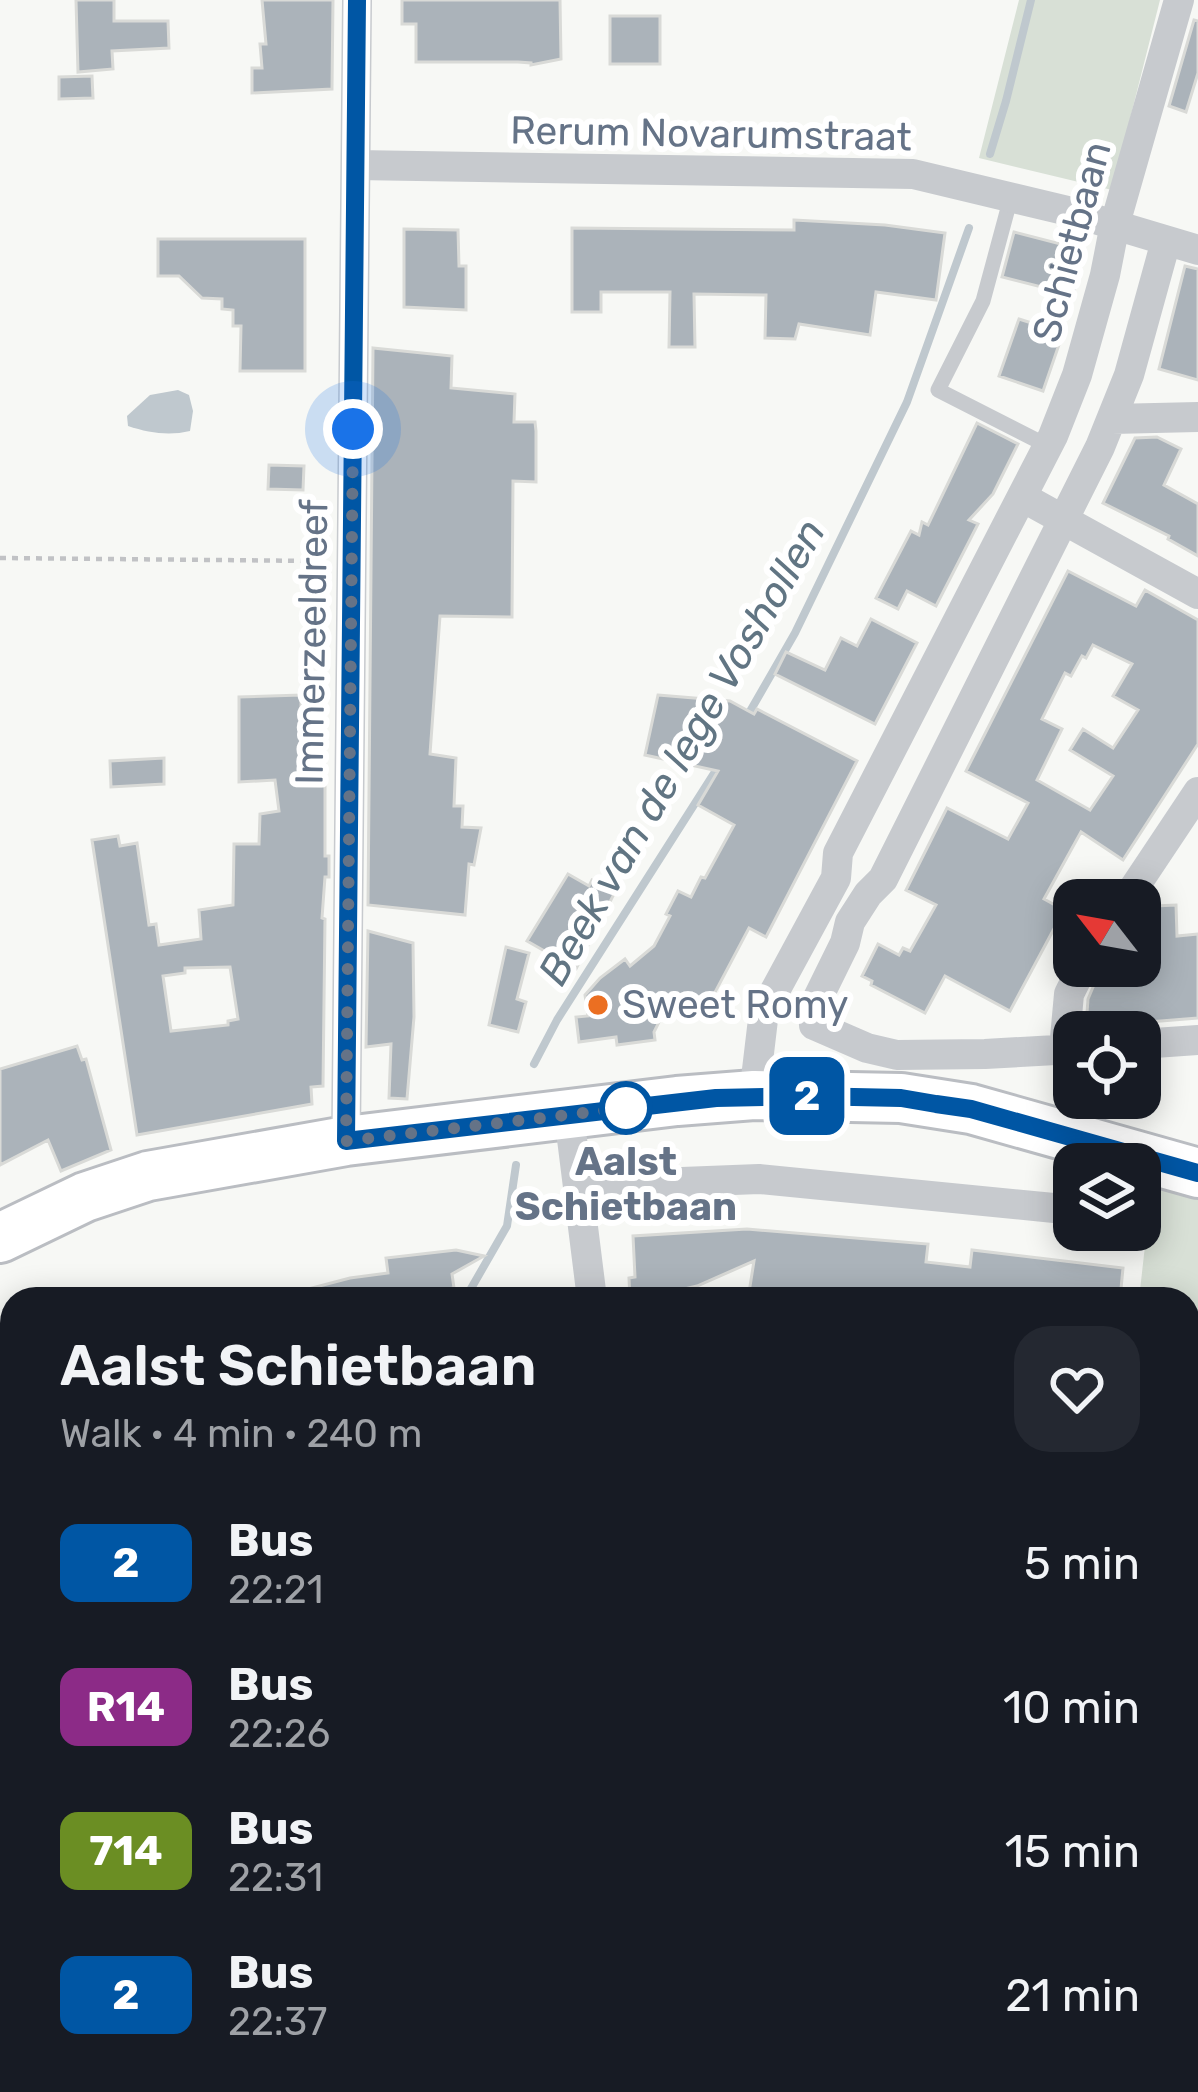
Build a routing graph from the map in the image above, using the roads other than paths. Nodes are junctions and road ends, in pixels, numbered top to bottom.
1 (357, 0) edge
2 (1179, 0) edge
3 (356, 165) junction
4 (1011, 197) junction
5 (1115, 224) junction
6 (1166, 241) junction
7 (1198, 250) edge
8 (1198, 416) edge
9 (1112, 419) junction
10 (1048, 446) junction
11 (1022, 497) junction
12 (1065, 519) junction
13 (1198, 594) edge
14 (1198, 792) edge
15 (836, 878) junction
16 (1140, 879) edge
17 (868, 893) junction
18 (814, 1025) junction
19 (1198, 1040) edge
20 (1161, 1043) edge
21 (760, 1044) junction
22 (1053, 1050) edge
23 (985, 1054) junction
24 (754, 1096) junction
25 (971, 1109) junction
26 (569, 1115) junction
27 (346, 1141) junction
28 (1198, 1173) edge
29 (579, 1186) junction
30 (1053, 1208) edge
31 (0, 1238) edge
32 (591, 1287) edge

1 - 3 street, Immerzeeldreef
2 - 5 street, Schietbaan
3 - 4 street, Rerum Novarumstraat
3 - 27 street, Immerzeeldreef
4 - 5 street, Rerum Novarumstraat
4 - 10 lane
5 - 6 street, Rerum Novarumstraat
5 - 10 street, Schietbaan
6 - 7 street, Rerum Novarumstraat
6 - 9 street
8 - 9 street
9 - 12 street
10 - 11 street, Schietbaan
11 - 12 street
11 - 15 street, Schietbaan
12 - 13 street
12 - 17 street
14 - 16 street
15 - 17 street
15 - 21 street, Schietbaan
17 - 18 street
18 - 21 street
18 - 23 street
19 - 20 street
21 - 24 street, Schietbaan
22 - 23 street
23 - 25 street
24 - 25 main road
24 - 26 main road
25 - 28 main road
26 - 27 main road
26 - 29 street
27 - 31 main road
29 - 30 street
29 - 32 street

